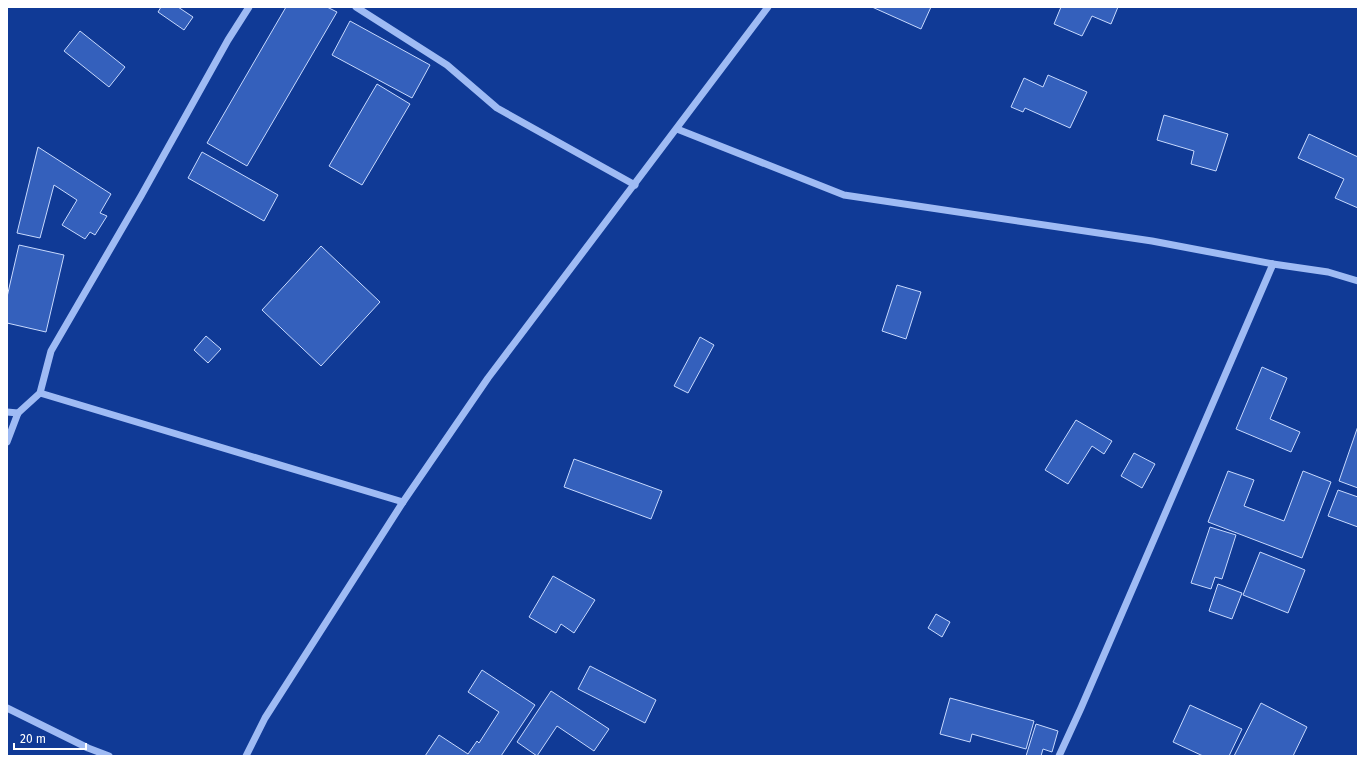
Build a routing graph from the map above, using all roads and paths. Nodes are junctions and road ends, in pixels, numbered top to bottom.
1 (249, 7) edge
2 (356, 7) edge
3 (768, 7) edge
4 (677, 129) junction
5 (635, 184) junction
6 (1273, 264) junction
7 (1358, 281) edge
8 (40, 393) junction
9 (7, 412) edge
10 (18, 413) junction
11 (7, 442) edge
12 (403, 502) junction
13 (7, 708) edge
14 (109, 756) edge
15 (246, 756) edge
16 (1059, 756) edge

1 - 8 street
2 - 5 street
3 - 4 street
4 - 5 street
4 - 6 street
5 - 12 street
6 - 7 street
6 - 16 street
8 - 10 street
8 - 12 street
9 - 10 street
10 - 11 street
12 - 15 street
13 - 14 street

